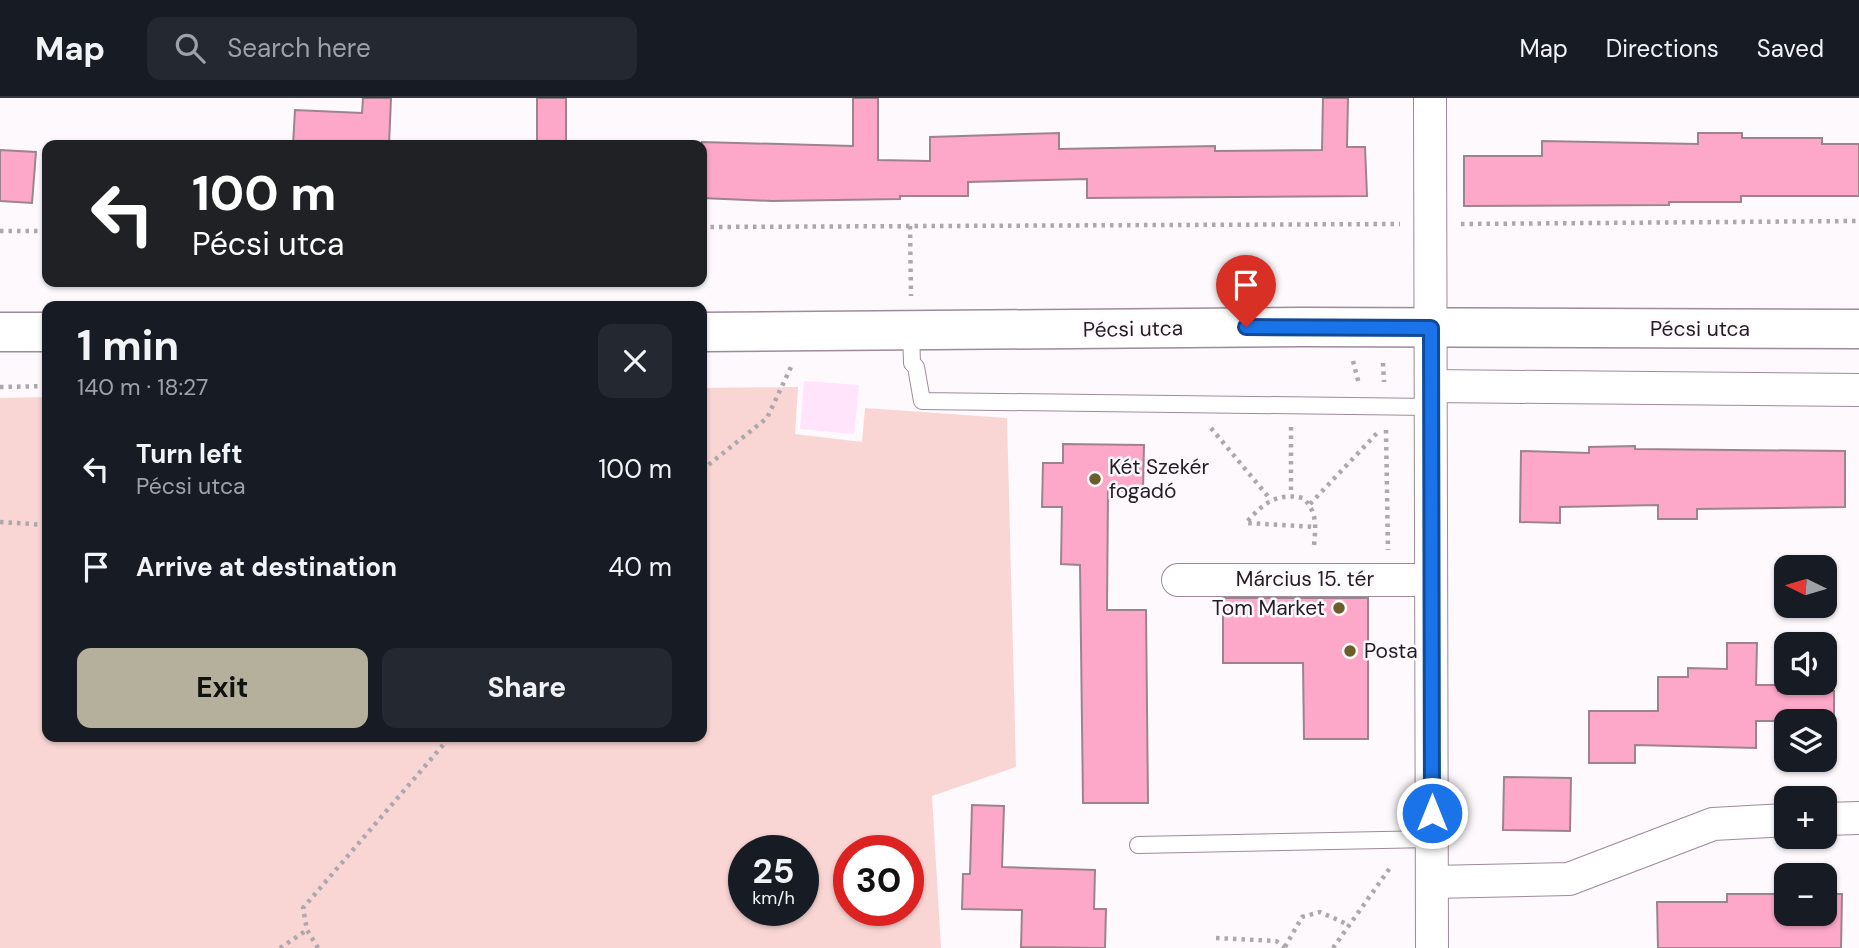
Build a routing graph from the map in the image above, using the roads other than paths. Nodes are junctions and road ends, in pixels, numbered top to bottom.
1 (1430, 98) edge
2 (1431, 328) junction
3 (1859, 330) edge
4 (0, 332) edge
5 (42, 332) edge
6 (707, 332) edge
7 (911, 332) junction
8 (1859, 390) edge
9 (1431, 396) junction
10 (1178, 580) dead end
11 (1431, 580) junction
12 (1859, 818) edge
13 (1837, 819) edge
14 (1774, 821) edge
15 (1421, 839) junction
16 (1138, 845) dead end
17 (1432, 882) junction
18 (1432, 948) edge

1 - 2 street
2 - 3 main road, Pécsi utca
2 - 7 main road, Pécsi utca
2 - 9 street
4 - 5 main road
6 - 7 main road, Pécsi utca
7 - 9 lane
8 - 9 street
9 - 11 street
10 - 11 street, Március 15. tér
11 - 15 street
12 - 13 street
14 - 17 street
15 - 16 lane
15 - 17 street
17 - 18 street

